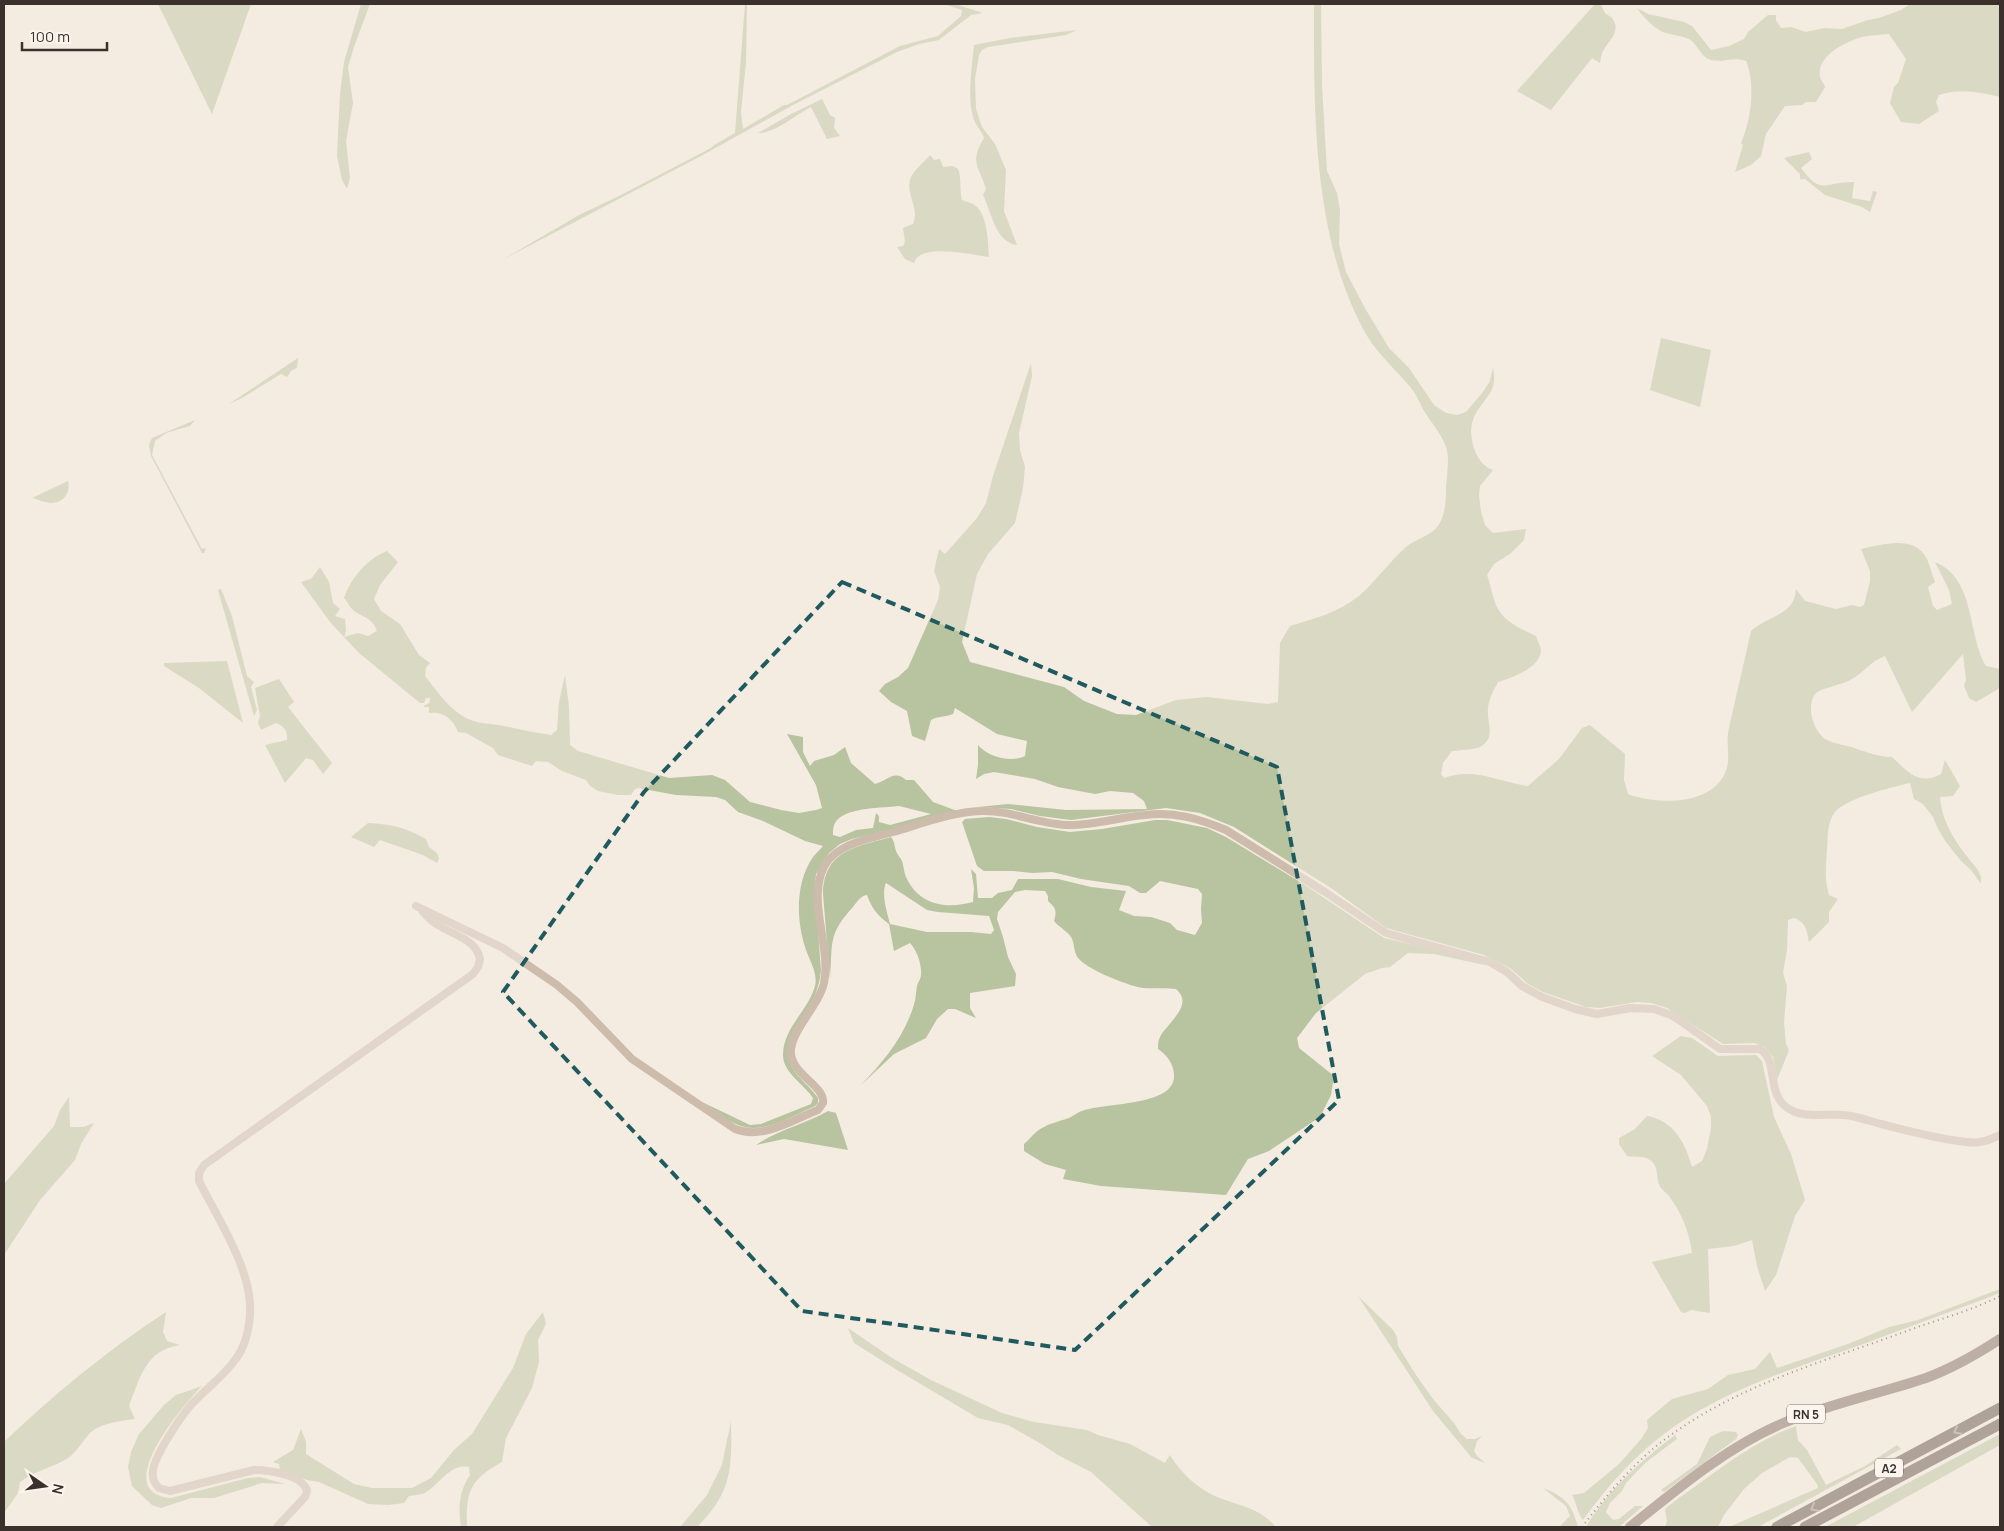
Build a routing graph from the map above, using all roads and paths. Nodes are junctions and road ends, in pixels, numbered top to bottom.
1 (2000, 1135) edge
2 (2000, 1339) edge
3 (2000, 1408) edge
4 (2000, 1424) edge
5 (277, 1527) edge
6 (1630, 1527) edge
7 (1777, 1527) edge
8 (1805, 1527) edge

1 - 5 street
2 - 6 main road, RN 5
3 -> 7 highway, A2
4 - 8 highway, A2

